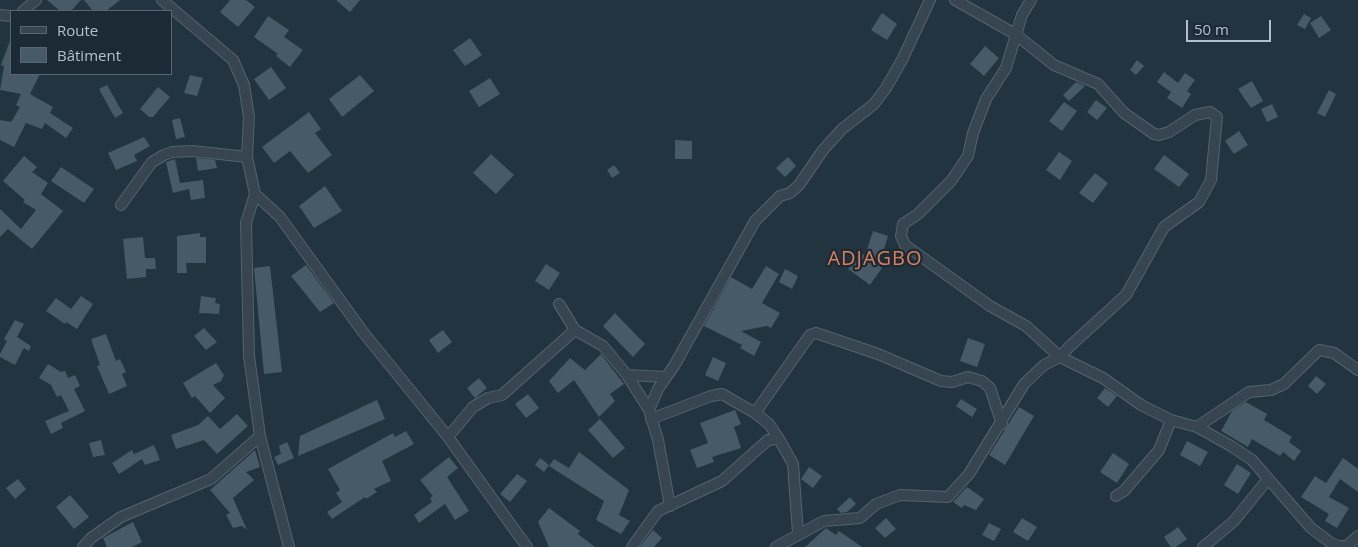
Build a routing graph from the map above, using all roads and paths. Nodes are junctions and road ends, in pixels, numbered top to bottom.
1 (36, 0) edge
2 (162, 0) edge
3 (930, 0) edge
4 (955, 0) edge
5 (1031, 0) edge
6 (23, 10) edge
7 (1015, 34) junction
8 (247, 157) junction
9 (255, 194) junction
10 (121, 205) dead end
11 (559, 304) dead end
12 (575, 330) junction
13 (1060, 357) junction
14 (1358, 370) edge
15 (627, 375) junction
16 (666, 376) junction
17 (755, 413) junction
18 (650, 414) junction
19 (1171, 420) junction
20 (1002, 424) junction
21 (1197, 427) junction
22 (260, 436) junction
23 (448, 437) junction
24 (780, 439) junction
25 (1268, 479) junction
26 (1116, 496) dead end
27 (670, 506) junction
28 (798, 533) junction
29 (1358, 536) edge
30 (83, 547) edge
31 (289, 547) edge
32 (527, 547) edge
33 (632, 547) edge
34 (776, 547) edge
35 (1203, 547) edge

1 - 6 street
2 - 8 street
3 - 16 street
4 - 7 street
5 - 7 street
7 - 13 street
7 - 13 street
8 - 9 street
8 - 10 street
9 - 22 street
9 - 23 street
11 - 12 street
12 - 15 street
12 - 23 street
13 - 19 street
13 - 20 street
14 - 21 street
15 - 16 street
15 - 18 street
16 - 18 street
17 - 18 street
17 - 20 street
17 - 24 street
18 - 27 street
19 - 21 street
19 - 26 street
20 - 28 street
21 - 25 street
22 - 30 street
22 - 31 street
23 - 32 street
24 - 27 street
24 - 28 street
25 - 29 street
25 - 35 street
27 - 33 street
28 - 34 street

